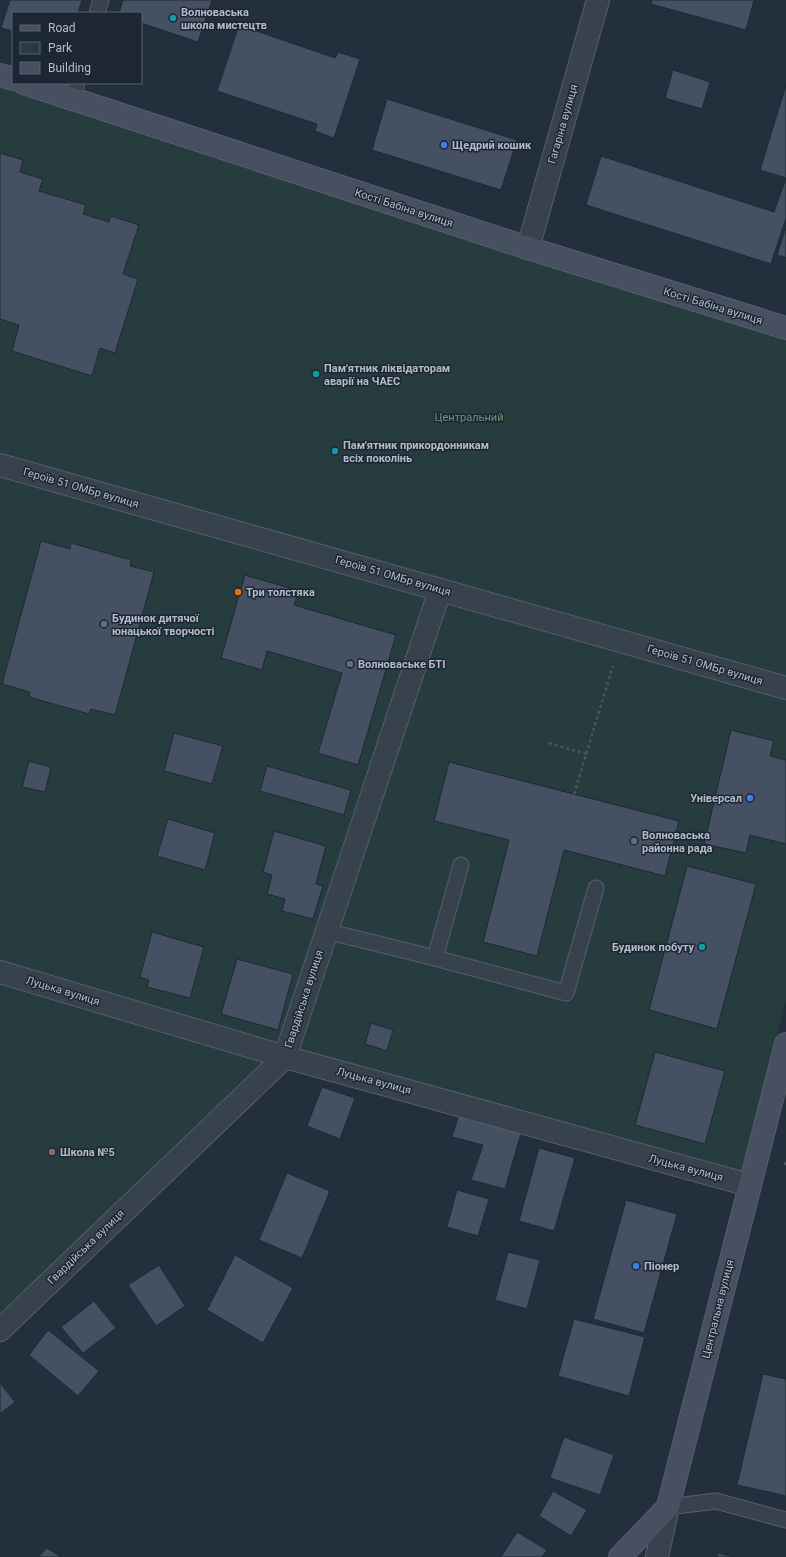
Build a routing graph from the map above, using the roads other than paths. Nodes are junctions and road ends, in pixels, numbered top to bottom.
1 (101, 0) edge
2 (592, 2) edge
3 (97, 12) edge
4 (0, 75) edge
5 (12, 79) edge
6 (30, 84) edge
7 (75, 91) edge
8 (528, 248) junction
9 (786, 328) edge
10 (0, 465) edge
11 (440, 590) junction
12 (786, 688) edge
13 (461, 864) dead end
14 (596, 888) dead end
15 (326, 931) junction
16 (435, 958) junction
17 (0, 972) edge
18 (786, 1044) edge
19 (285, 1057) junction
20 (780, 1092) edge
21 (749, 1185) junction
22 (0, 1330) edge
23 (668, 1507) junction
24 (786, 1520) edge
25 (620, 1557) edge
26 (657, 1557) edge

1 - 3 lane
2 - 8 street, Гагаріна вулиця
4 - 5 street
6 - 7 street, Кості Бабіна вулиця
7 - 8 street, Кості Бабіна вулиця
8 - 9 street, Кості Бабіна вулиця
10 - 11 street, Героїв 51 ОМБр вулиця
11 - 12 street, Героїв 51 ОМБр вулиця
11 - 15 street, Гвардійська вулиця
13 - 16 lane
14 - 16 lane
15 - 16 lane
15 - 19 street, Гвардійська вулиця
17 - 19 street, Луцька вулиця
18 - 20 street, Центральна вулиця
19 - 21 street, Луцька вулиця
19 - 22 street, Гвардійська вулиця
20 - 21 street, Центральна вулиця
21 - 23 street, Центральна вулиця
23 - 24 lane
23 - 25 street, Центральна вулиця
23 - 26 street

